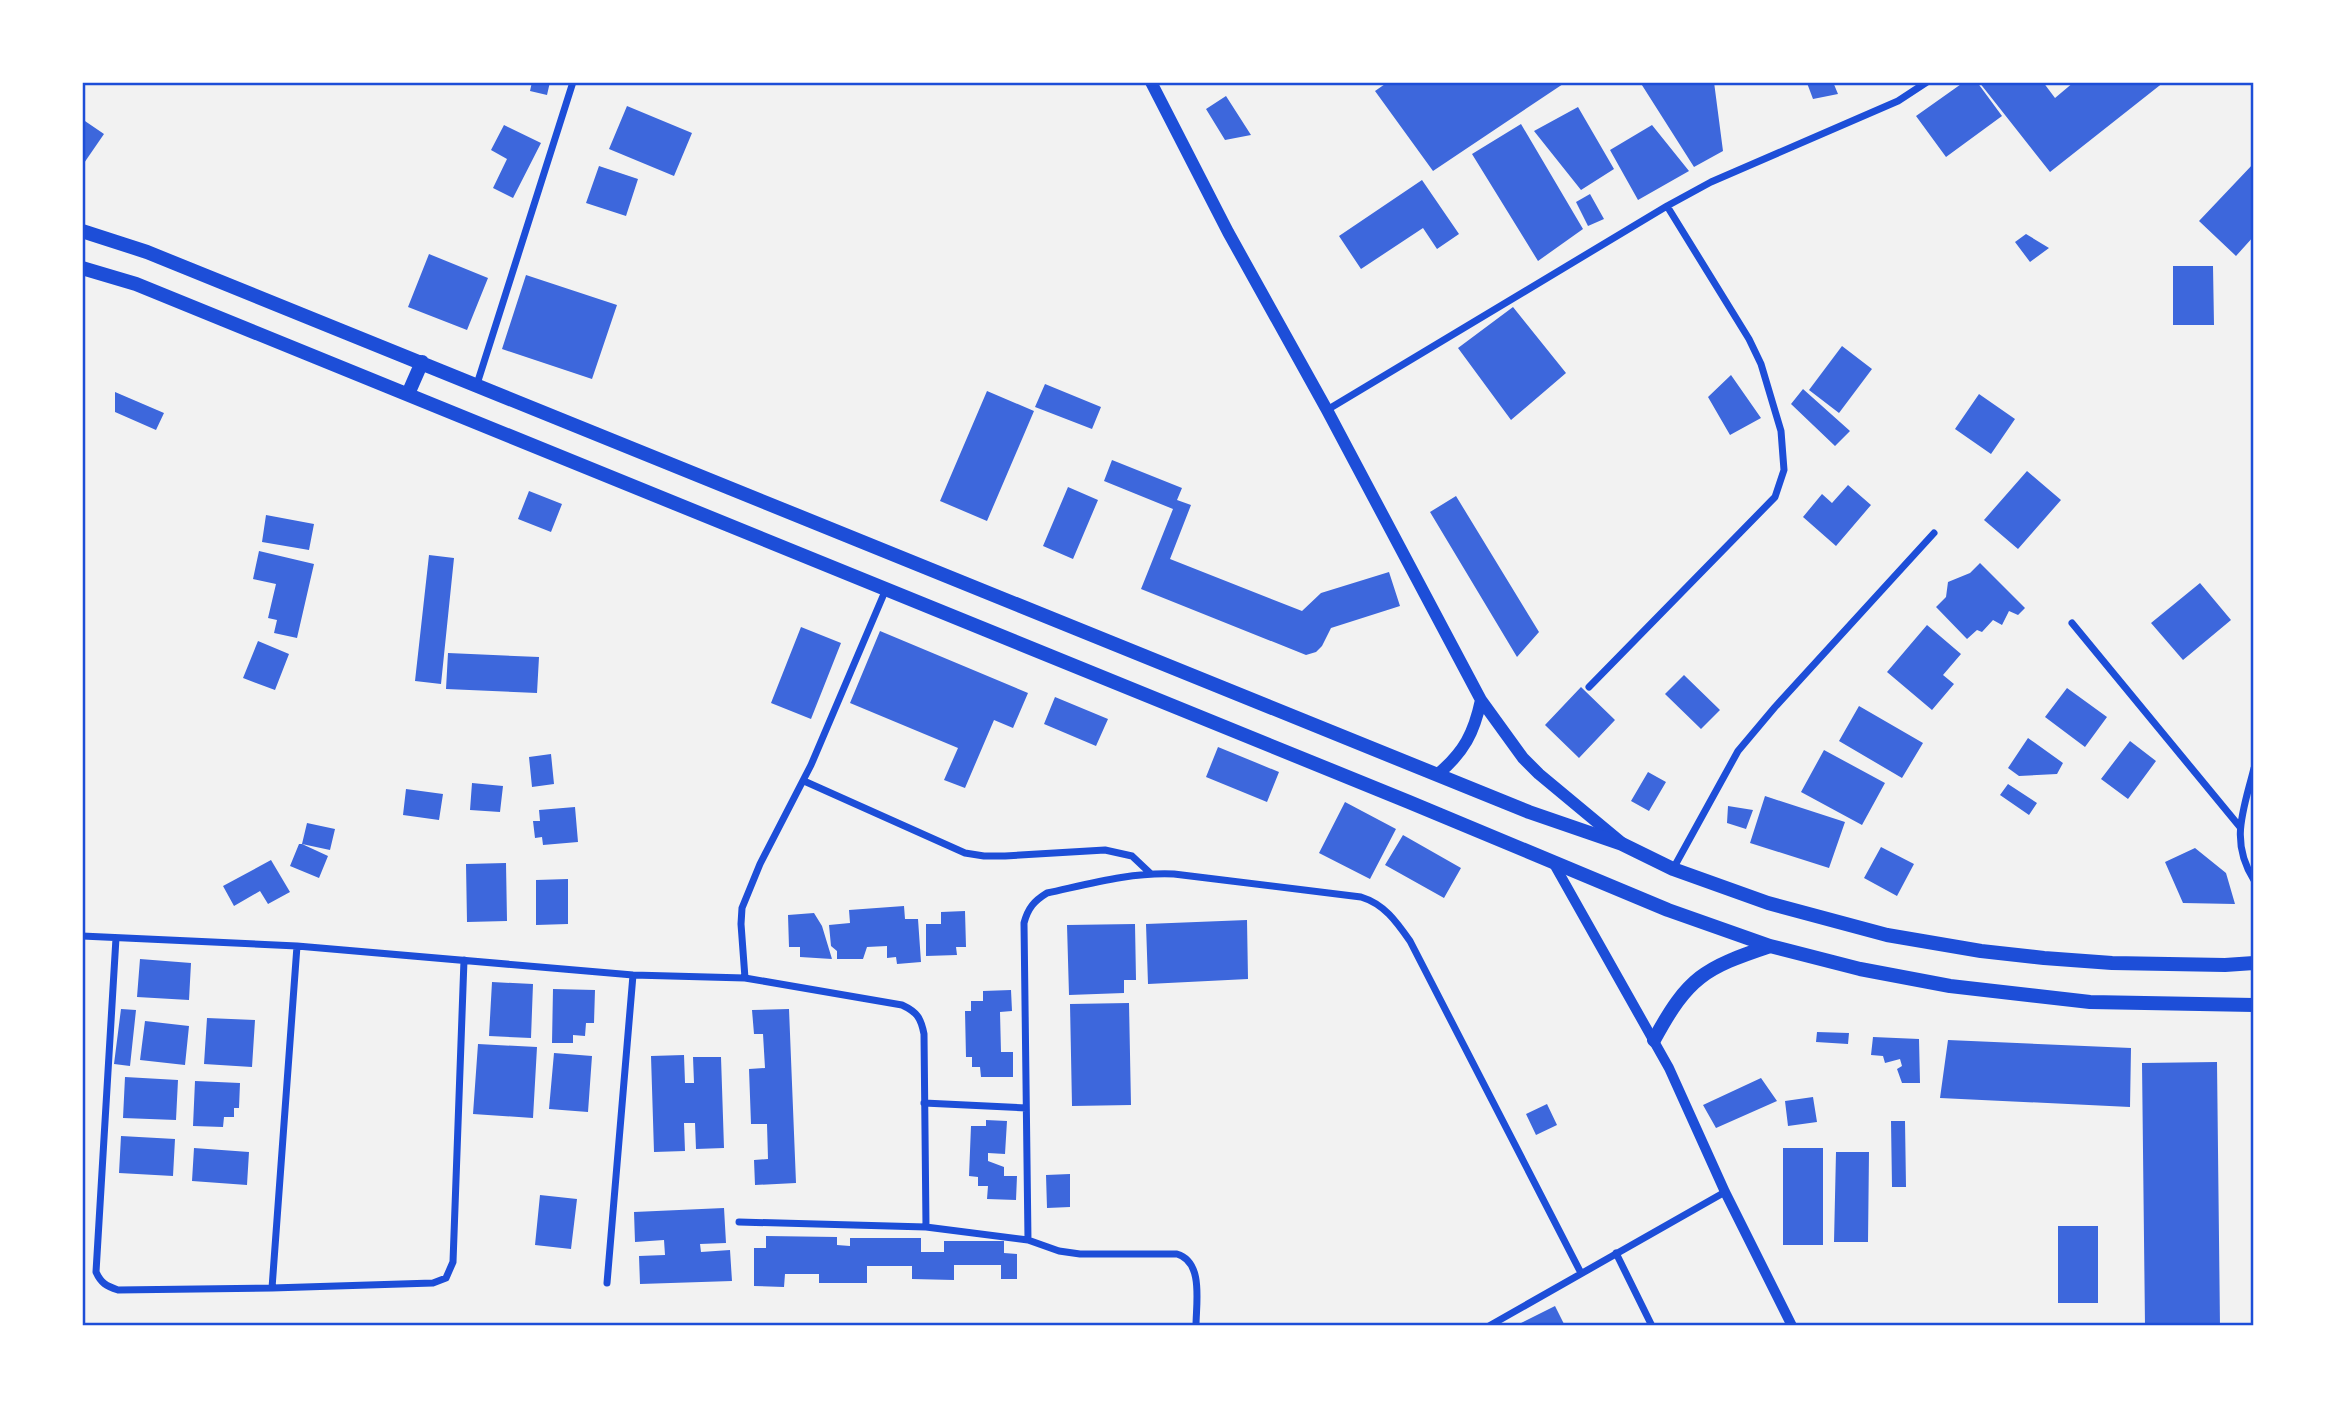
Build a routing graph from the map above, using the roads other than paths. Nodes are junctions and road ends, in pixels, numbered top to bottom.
1 (573, 82) edge
2 (1151, 82) edge
3 (1927, 82) edge
4 (1667, 206) junction
5 (82, 231) edge
6 (82, 268) edge
7 (422, 362) junction
8 (477, 384) junction
9 (408, 394) junction
10 (1327, 410) junction
11 (1934, 533) dead end
12 (886, 589) junction
13 (2072, 623) dead end
14 (1589, 687) dead end
15 (1481, 700) junction
16 (2254, 768) edge
17 (1438, 774) junction
18 (804, 781) junction
19 (2241, 827) junction
20 (1622, 844) junction
21 (1554, 864) junction
22 (1673, 869) junction
23 (1150, 873) junction
24 (2254, 880) edge
25 (82, 936) edge
26 (116, 939) junction
27 (297, 946) junction
28 (1770, 946) junction
29 (464, 960) junction
30 (2254, 962) edge
31 (633, 975) junction
32 (745, 978) junction
33 (2254, 1005) edge
34 (1654, 1040) junction
35 (924, 1103) junction
36 (1026, 1108) junction
37 (1725, 1192) junction
38 (739, 1222) dead end
39 (926, 1227) junction
40 (1028, 1240) junction
41 (1616, 1253) junction
42 (1581, 1273) junction
43 (607, 1283) dead end
44 (272, 1288) junction
45 (1196, 1326) edge
46 (1489, 1326) edge
47 (1653, 1326) edge
48 (1791, 1326) edge

1 - 8 street
2 - 10 main road
3 - 4 street
4 - 10 street
4 - 14 street
5 - 7 highway
6 - 9 highway
7 - 8 highway
7 - 9 highway
8 - 17 highway
9 - 12 highway
10 - 15 main road
11 - 22 street
12 - 18 street
12 - 21 highway
13 - 19 street
15 - 17 main road
15 - 20 main road
16 - 19 street
17 - 20 highway
18 - 23 street
18 - 32 street
19 - 24 street
20 - 22 highway
21 - 28 highway
21 - 34 street
22 - 30 highway
23 - 36 street
23 - 42 street
25 - 26 street
26 - 27 street
26 - 44 street
27 - 29 street
27 - 44 street
28 - 33 highway
28 - 34 highway
29 - 31 street
29 - 44 street
31 - 32 street
31 - 43 street
32 - 35 street
34 - 37 street
35 - 36 street
35 - 39 street
36 - 40 street
37 - 41 street
37 - 48 street
38 - 39 street
39 - 40 street
40 - 45 street
41 - 42 street
41 - 47 street
42 - 46 street

